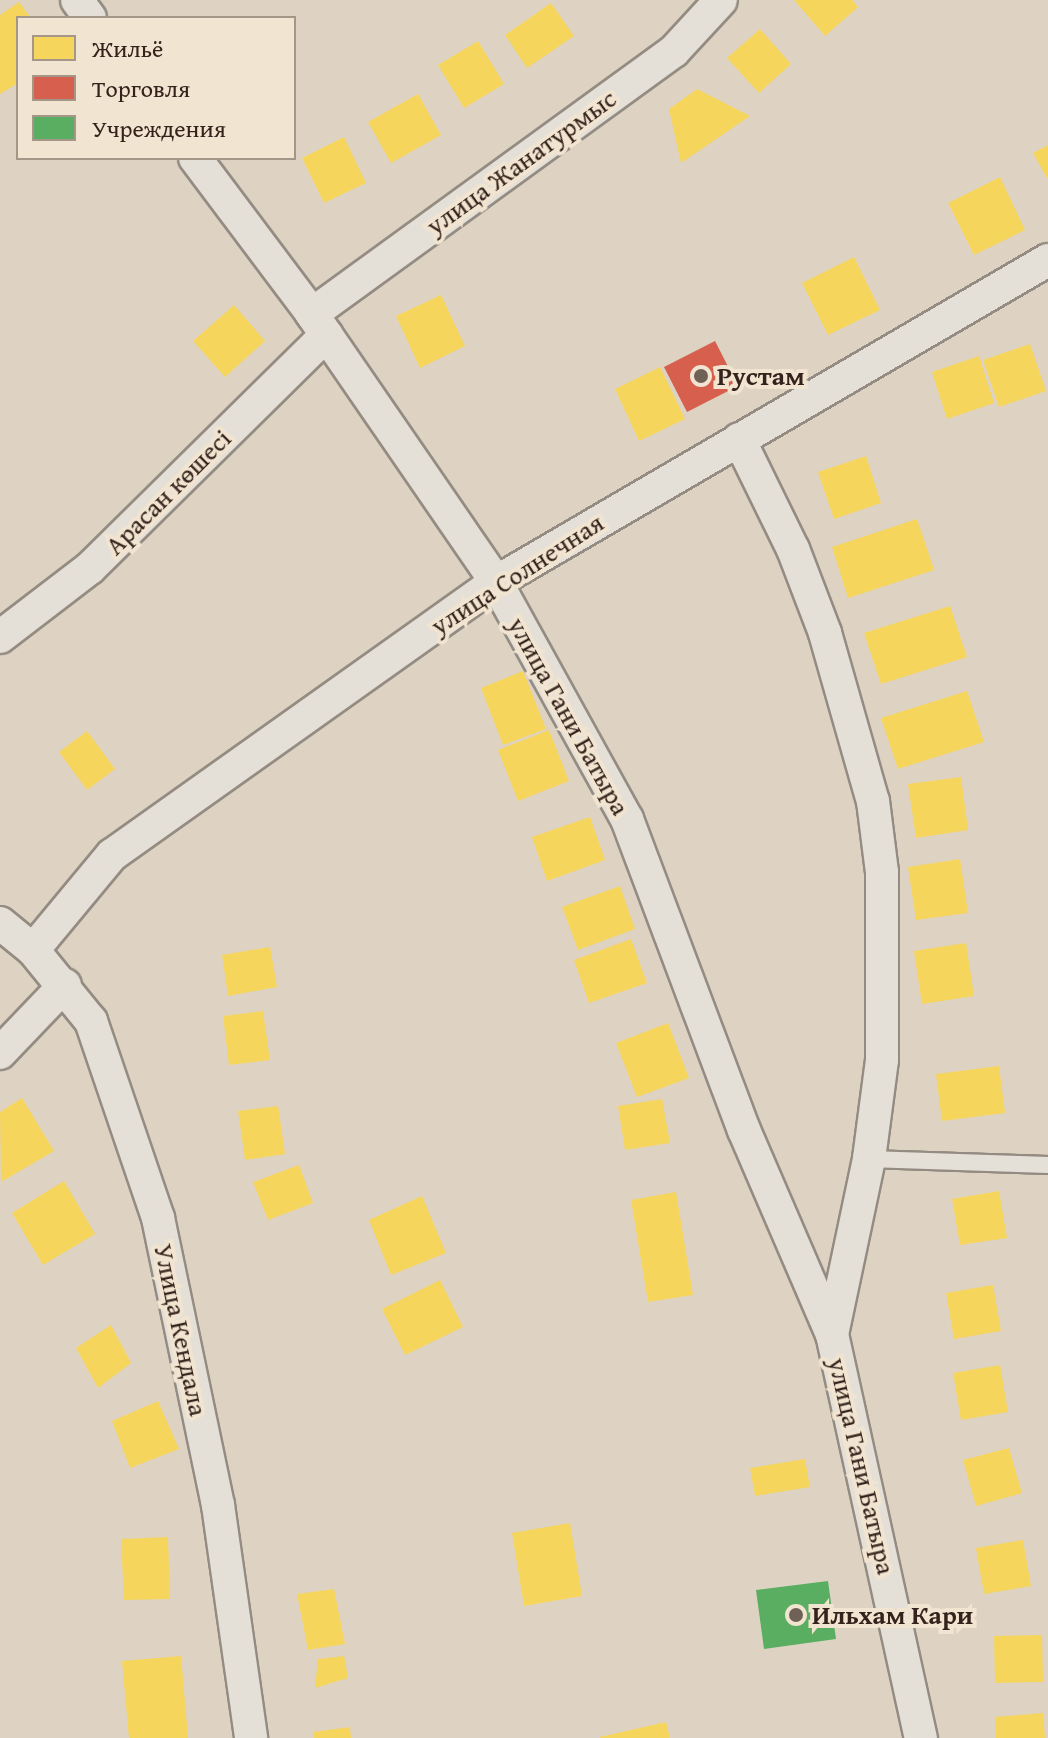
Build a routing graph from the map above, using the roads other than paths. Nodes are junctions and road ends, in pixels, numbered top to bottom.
1 (721, 0) edge
2 (196, 160) edge
3 (1048, 260) edge
4 (319, 325) junction
5 (739, 439) junction
6 (496, 582) junction
7 (0, 637) edge
8 (0, 923) edge
9 (33, 950) junction
10 (65, 985) junction
11 (0, 1053) edge
12 (869, 1159) junction
13 (1048, 1165) edge
14 (832, 1334) junction
15 (251, 1738) edge
16 (921, 1738) edge

1 - 4 street, улица Жанатурмыс
2 - 4 street, улица Гани Батыра
3 - 5 street, улица Солнечная
4 - 6 street, улица Гани Батыра
4 - 7 street, Арасан көшесі
5 - 6 street, улица Солнечная
5 - 12 street, улица Гани Батыра
6 - 9 street, улица Солнечная
6 - 14 street, улица Гани Батыра
8 - 9 street, Улица Кендала
9 - 10 street, Улица Кендала
10 - 11 street
10 - 15 street, Улица Кендала
12 - 13 lane
12 - 14 street, улица Гани Батыра
14 - 16 street, улица Гани Батыра

